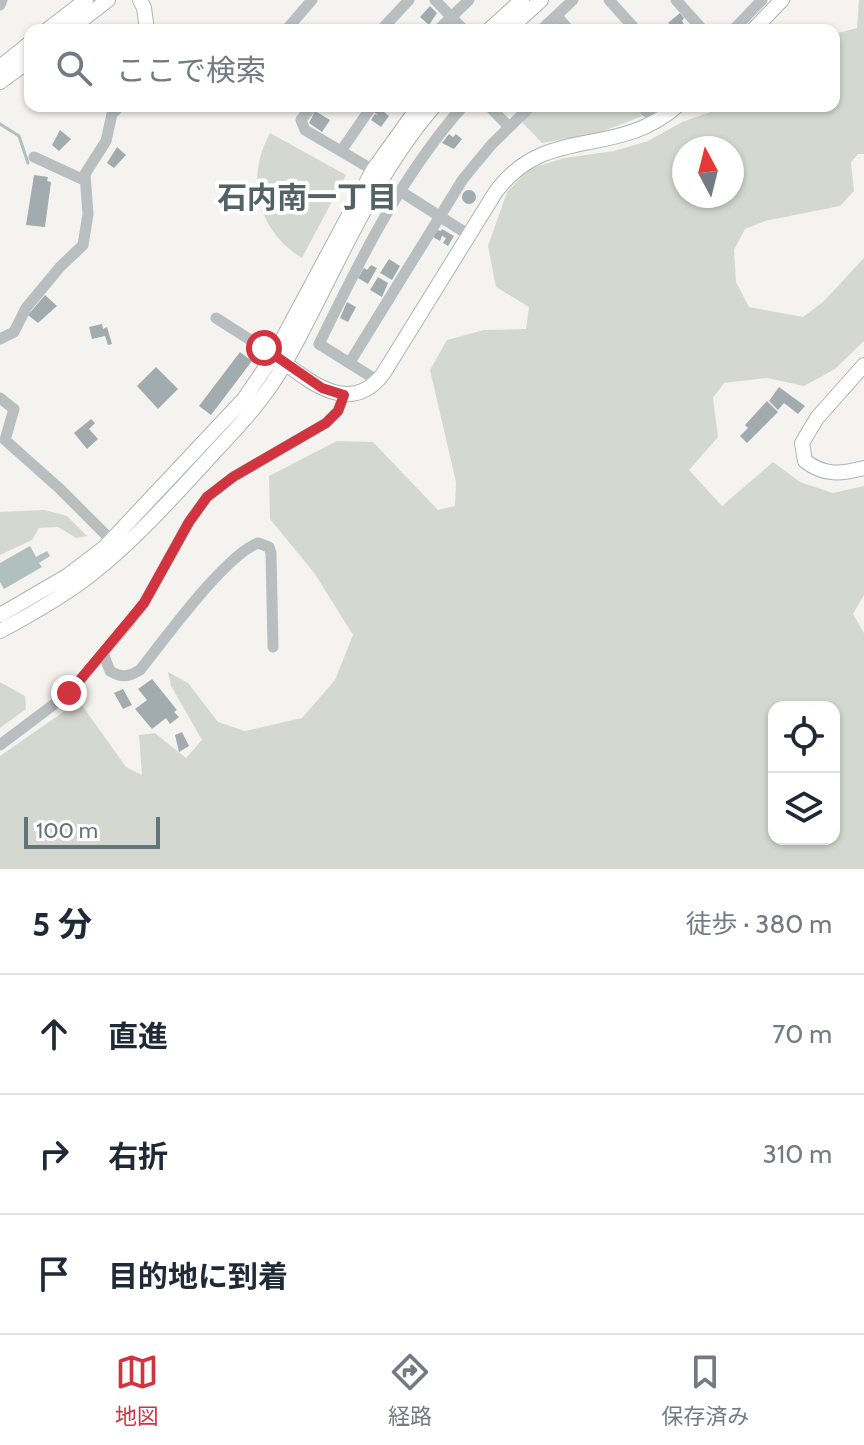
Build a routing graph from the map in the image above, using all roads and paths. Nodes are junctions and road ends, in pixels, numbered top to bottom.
1 (86, 0) edge
2 (108, 0) edge
3 (140, 0) edge
4 (312, 0) edge
5 (409, 0) edge
6 (435, 0) edge
7 (469, 0) edge
8 (522, 0) edge
9 (541, 0) edge
10 (573, 0) edge
11 (609, 0) edge
12 (676, 0) edge
13 (742, 0) edge
14 (762, 0) edge
15 (782, 0) edge
16 (751, 11) junction
17 (557, 16) junction
18 (451, 17) junction
19 (55, 24) edge
20 (77, 24) edge
21 (146, 24) edge
22 (291, 24) edge
23 (387, 24) edge
24 (444, 24) edge
25 (458, 24) edge
26 (496, 24) edge
27 (515, 24) edge
28 (548, 24) edge
29 (564, 24) edge
30 (631, 24) edge
31 (698, 24) edge
32 (739, 24) edge
33 (759, 24) edge
34 (24, 48) edge
35 (24, 64) edge
36 (0, 67) edge
37 (0, 82) edge
38 (114, 112) edge
39 (307, 112) edge
40 (368, 112) edge
41 (415, 112) edge
42 (429, 112) edge
43 (458, 112) edge
44 (495, 112) edge
45 (525, 112) edge
46 (667, 112) edge
47 (509, 127) junction
48 (341, 151) junction
49 (34, 157) dead end
50 (373, 170) junction
51 (84, 180) junction
52 (400, 191) junction
53 (440, 216) junction
54 (469, 235) junction
55 (216, 318) dead end
56 (0, 339) edge
57 (280, 359) junction
58 (350, 362) junction
59 (864, 365) edge
60 (378, 381) junction
61 (344, 395) junction
62 (0, 398) edge
63 (2, 440) edge
64 (864, 468) edge
65 (111, 540) junction
66 (3, 618) edge
67 (273, 647) dead end
68 (103, 653) junction
69 (0, 745) edge

1 - 19 street
2 - 20 street
3 - 21 street
4 - 22 street
5 - 23 street
6 - 18 street
7 - 18 street
8 - 26 street
9 - 27 street
10 - 17 street
11 - 30 street
12 - 31 street
13 - 16 street
14 - 16 street
15 - 33 street
16 - 32 street
17 - 28 street
17 - 29 street
18 - 24 street
18 - 25 street
34 - 36 street
35 - 37 street
38 - 51 street
39 - 48 street
40 - 48 street
41 - 50 street
42 - 57 street
43 - 52 street
44 - 47 street
45 - 47 street
46 - 54 street
47 - 53 street
48 - 50 street
49 - 51 street
50 - 57 street
51 - 56 street
52 - 53 street
52 - 58 street
53 - 54 street
53 - 58 street
54 - 60 street
55 - 57 street
57 - 61 street
57 - 65 street
57 - 66 street
58 - 60 street
59 - 64 street
60 - 61 street
61 - 68 street
62 - 63 street
63 - 65 street
65 - 66 street
67 - 68 street
68 - 69 street

